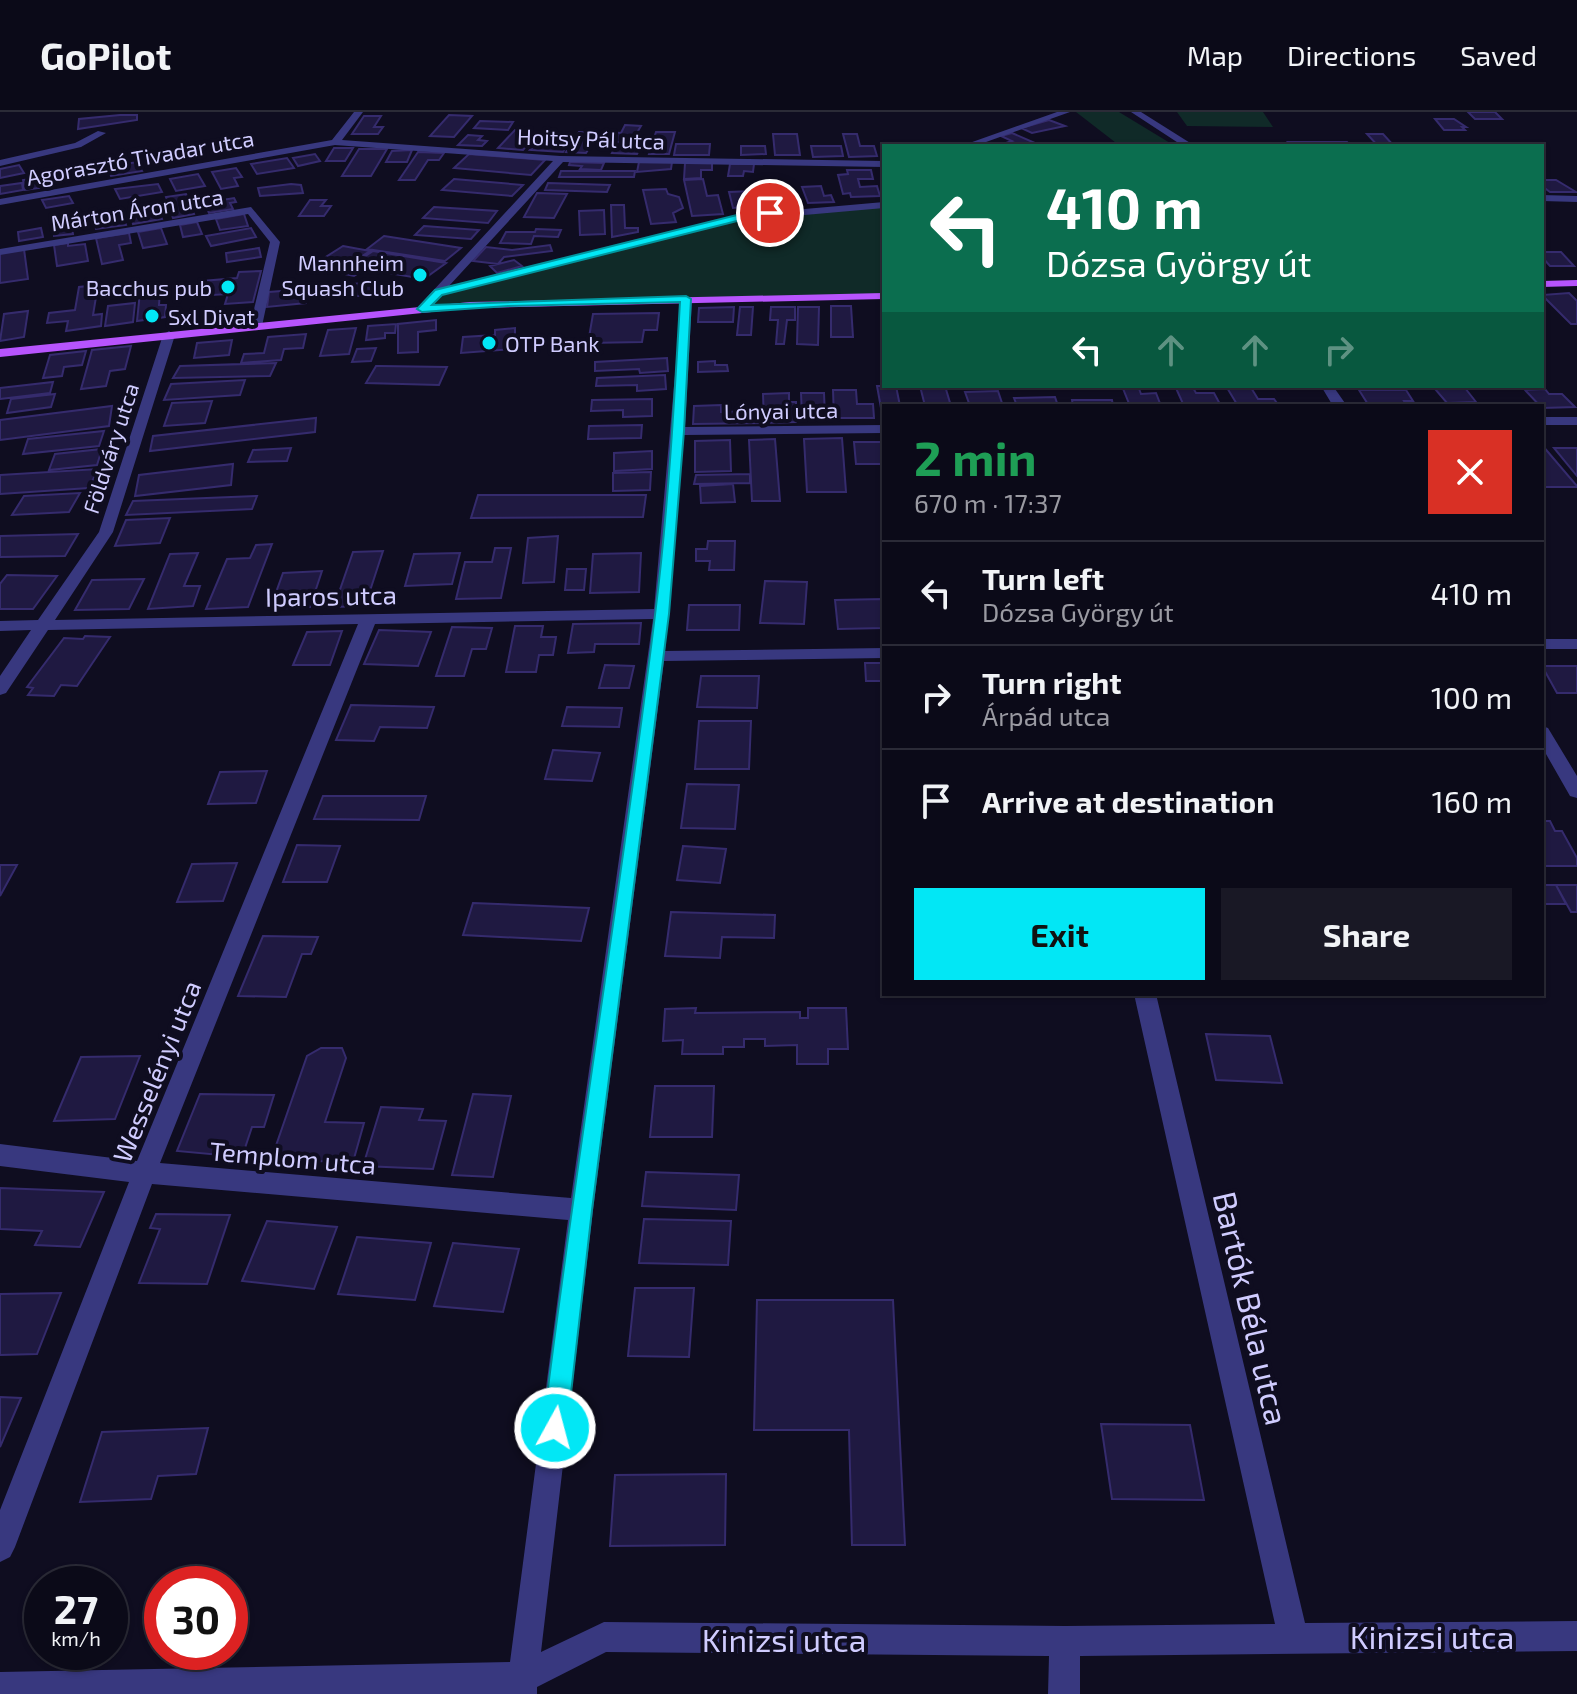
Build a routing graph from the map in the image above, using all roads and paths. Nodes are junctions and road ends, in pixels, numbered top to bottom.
1 (359, 112) edge
2 (1066, 112) edge
3 (1135, 112) edge
4 (101, 133) dead end
5 (335, 142) junction
6 (972, 144) edge
7 (1187, 144) edge
8 (560, 159) junction
9 (0, 163) edge
10 (882, 164) edge
11 (1544, 198) edge
12 (1577, 199) edge
13 (0, 202) edge
14 (882, 205) edge
15 (0, 252) edge
16 (1577, 283) edge
17 (1544, 284) edge
18 (439, 292) junction
19 (882, 296) edge
20 (686, 299) junction
21 (422, 309) junction
22 (256, 326) junction
23 (169, 335) junction
24 (0, 353) edge
25 (1544, 421) edge
26 (1577, 421) edge
27 (882, 429) edge
28 (678, 431) junction
29 (662, 614) junction
30 (369, 618) junction
31 (0, 626) edge
32 (45, 626) junction
33 (1544, 644) edge
34 (1577, 644) edge
35 (882, 653) edge
36 (656, 656) junction
37 (0, 689) edge
38 (1544, 735) edge
39 (1577, 791) edge
40 (1145, 996) edge
41 (0, 1155) edge
42 (144, 1173) junction
43 (581, 1210) junction
44 (0, 1547) edge
45 (1577, 1636) edge
46 (1293, 1637) junction
47 (1065, 1641) junction
48 (523, 1686) edge
49 (0, 1688) edge
50 (1064, 1694) edge

1 - 5 street
2 - 6 street
3 - 7 street
4 - 9 street
5 - 8 street, Hoitsy Pál utca
5 - 13 street, Agorasztó Tivadar utca
8 - 10 street, Hoitsy Pál utca
8 - 18 street
11 - 12 street
14 - 18 street
15 - 22 street, Márton Áron utca
16 - 17 main road
18 - 21 street
19 - 20 main road
20 - 21 main road
20 - 28 street
21 - 22 main road
22 - 23 main road
23 - 24 main road
23 - 32 street, Földváry utca
25 - 26 street
27 - 28 street, Lónyai utca
28 - 29 street
29 - 30 street, Iparos utca
29 - 36 street
30 - 32 street, Iparos utca
30 - 42 street, Wesselényi utca
31 - 32 street, Iparos utca
32 - 37 street, Földváry utca
33 - 34 street
35 - 36 street
36 - 43 street
38 - 39 street
40 - 46 street, Bartók Béla utca
41 - 42 street, Templom utca
42 - 43 street, Templom utca
42 - 44 street, Wesselényi utca
43 - 48 street
45 - 46 street, Kinizsi utca
46 - 47 street, Kinizsi utca
47 - 48 street, Kinizsi utca
47 - 50 street
48 - 49 street, Kinizsi utca

